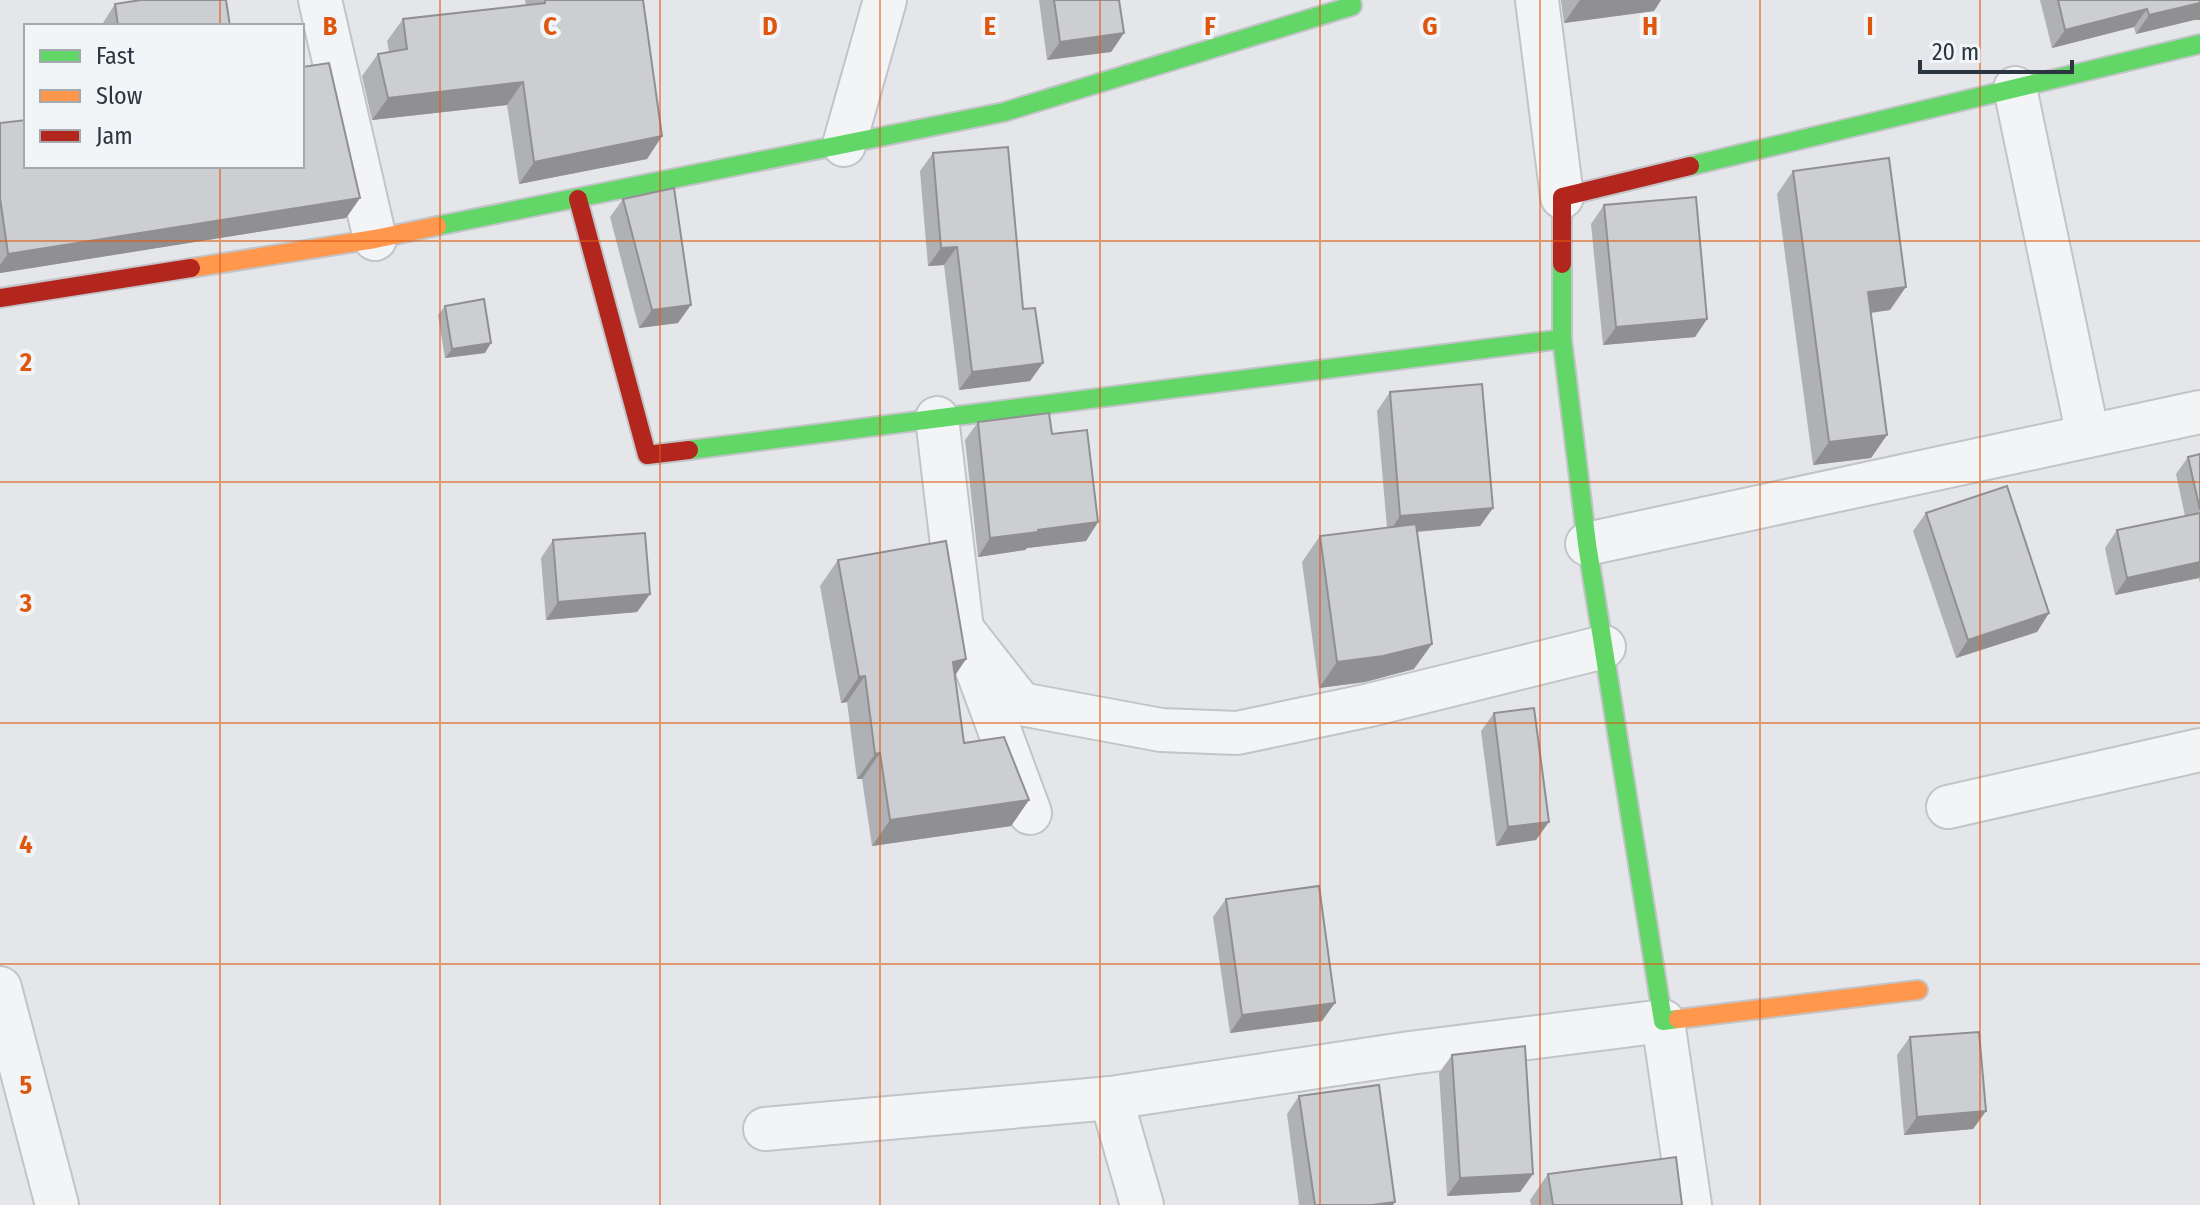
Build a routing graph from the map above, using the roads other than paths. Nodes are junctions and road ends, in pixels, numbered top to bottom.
1 (320, 0) edge
2 (885, 0) edge
3 (1537, 0) edge
4 (1356, 2) edge
5 (2200, 44) edge
6 (2015, 88) junction
7 (844, 145) junction
8 (1562, 197) junction
9 (578, 199) junction
10 (375, 239) junction
11 (0, 298) edge
12 (1562, 339) junction
13 (2200, 412) edge
14 (937, 418) junction
15 (2088, 436) junction
16 (1587, 544) junction
17 (962, 629) junction
18 (1604, 647) junction
19 (2200, 750) edge
20 (1948, 807) dead end
21 (1030, 813) edge
22 (0, 988) edge
23 (1918, 990) dead end
24 (1663, 1021) junction
25 (1111, 1098) junction
26 (765, 1129) dead end
27 (57, 1205) edge
28 (1142, 1205) edge
29 (1690, 1205) edge

1 - 10 street
2 - 7 street
3 - 8 street
4 - 7 street
5 - 6 street
6 - 8 street
6 - 15 street
7 - 9 street
8 - 12 street
9 - 10 street
9 - 14 street
10 - 11 street
12 - 14 street
12 - 16 street
13 - 15 street
14 - 17 street
15 - 16 street
16 - 18 street
17 - 18 street
17 - 21 street
18 - 24 street
19 - 20 street
22 - 27 street
23 - 24 street
24 - 25 street
24 - 29 street
25 - 26 street
25 - 28 street

